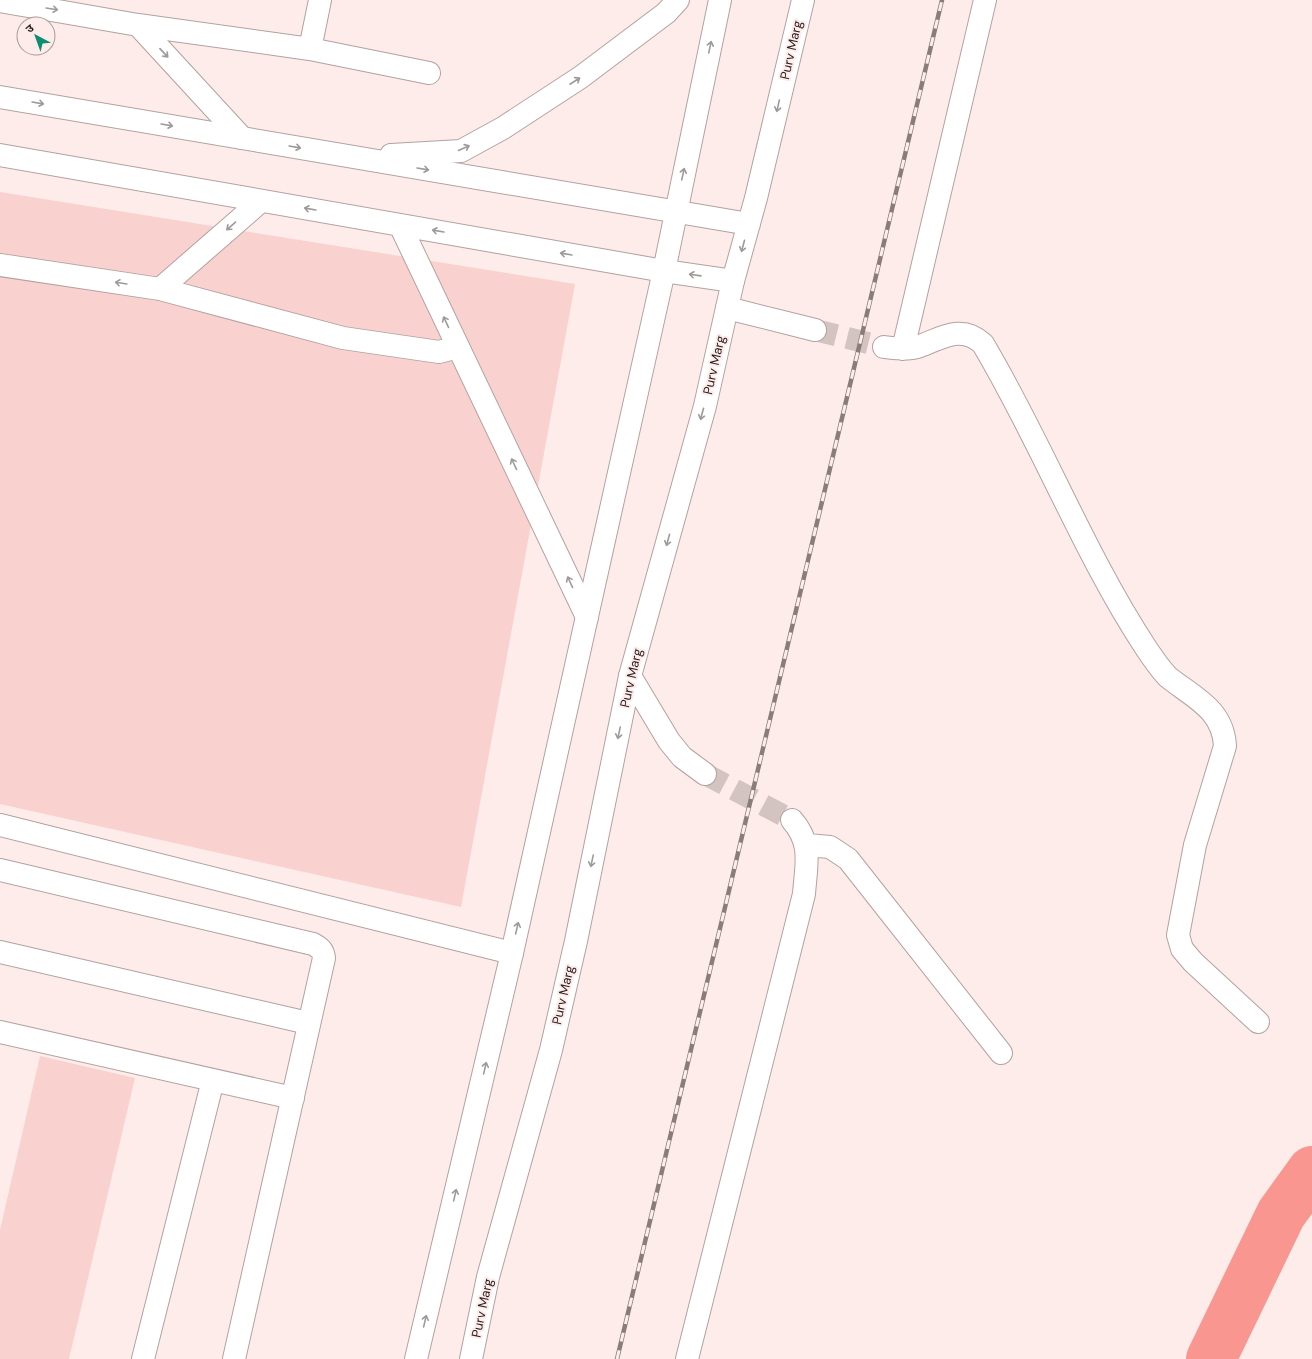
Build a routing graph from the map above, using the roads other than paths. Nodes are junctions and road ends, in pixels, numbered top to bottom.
1 (0, 0) edge
2 (320, 0) edge
3 (678, 0) edge
4 (720, 0) edge
5 (803, 0) edge
6 (985, 0) edge
7 (138, 25) junction
8 (310, 50) junction
9 (429, 74) dead end
10 (0, 97) edge
11 (242, 138) junction
12 (0, 156) edge
13 (356, 158) junction
14 (261, 201) junction
15 (675, 212) junction
16 (400, 224) junction
17 (749, 224) junction
18 (0, 265) edge
19 (664, 271) junction
20 (733, 281) junction
21 (160, 289) junction
22 (727, 308) junction
23 (815, 330) tunnel mouth
24 (458, 347) junction
25 (587, 617) junction
26 (630, 676) junction
27 (705, 774) tunnel mouth
28 (792, 820) tunnel mouth
29 (0, 825) edge
30 (807, 845) junction
31 (0, 870) edge
32 (0, 952) edge
33 (512, 952) junction
34 (1258, 1022) dead end
35 (308, 1023) junction
36 (0, 1032) edge
37 (1001, 1053) dead end
38 (213, 1080) junction
39 (293, 1098) junction
40 (143, 1359) edge
41 (234, 1359) edge
42 (416, 1359) edge
43 (471, 1359) edge
44 (687, 1359) edge

1 -> 7 main road
2 - 8 main road
13 -> 3 main road
15 -> 4 main road
5 -> 17 main road, Purv Marg
6 - 34 main road
7 - 8 main road
7 -> 11 main road
8 - 9 main road
10 -> 11 main road
11 -> 13 main road
12 - 14 main road
13 -> 15 main road
16 -> 14 main road
14 -> 21 main road
15 - 17 main road
15 - 19 main road
19 -> 16 main road
24 -> 16 main road
17 -> 20 main road, Purv Marg
21 -> 18 main road
20 -> 19 main road
19 - 25 main road
20 - 22 main road, Purv Marg
21 - 24 main road
22 - 23 main road
22 -> 26 main road, Purv Marg
25 -> 24 main road
33 -> 25 main road
26 - 27 main road
26 -> 43 main road, Purv Marg
28 - 30 main road
29 - 33 main road
30 - 37 main road
30 - 44 main road
31 - 35 main road
32 - 35 main road
42 -> 33 main road
35 - 39 main road
36 - 38 main road
38 - 39 main road
38 - 40 main road
39 - 41 main road

